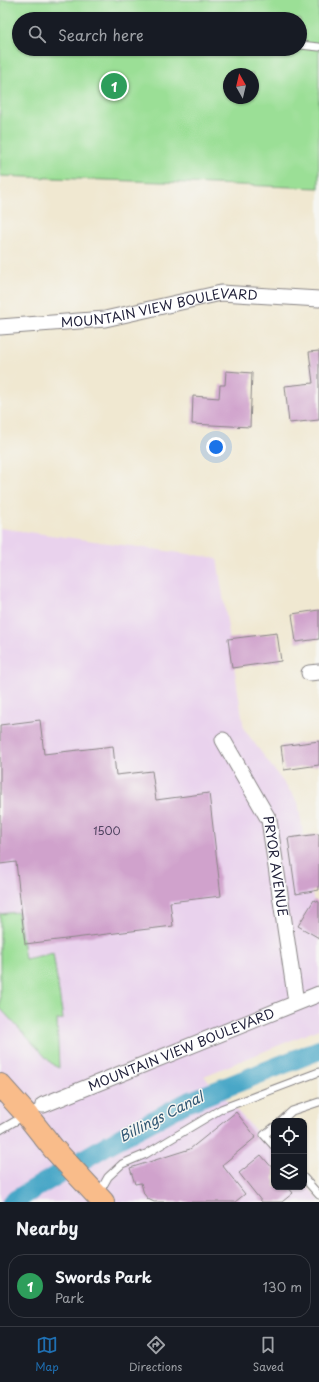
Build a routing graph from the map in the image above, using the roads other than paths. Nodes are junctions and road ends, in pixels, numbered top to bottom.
1 (307, 46) edge
2 (319, 47) edge
3 (319, 299) edge
4 (0, 327) edge
5 (224, 740) dead end
6 (319, 994) edge
7 (296, 1002) junction
8 (319, 1072) edge
9 (0, 1085) edge
10 (319, 1102) edge
11 (35, 1109) junction
12 (284, 1118) edge
13 (271, 1129) edge
14 (0, 1130) edge
15 (271, 1143) edge
16 (307, 1181) edge
17 (95, 1193) edge
18 (319, 1194) edge

1 - 2 lane
3 - 4 street, MOUNTAIN VIEW BOULEVARD
5 - 7 street, PRYOR AVENUE
6 - 7 street, MOUNTAIN VIEW BOULEVARD
7 - 11 street, MOUNTAIN VIEW BOULEVARD
8 - 17 lane
9 - 11 main road
10 - 12 lane
11 - 14 lane
11 - 17 main road
13 - 15 lane
16 - 18 lane

